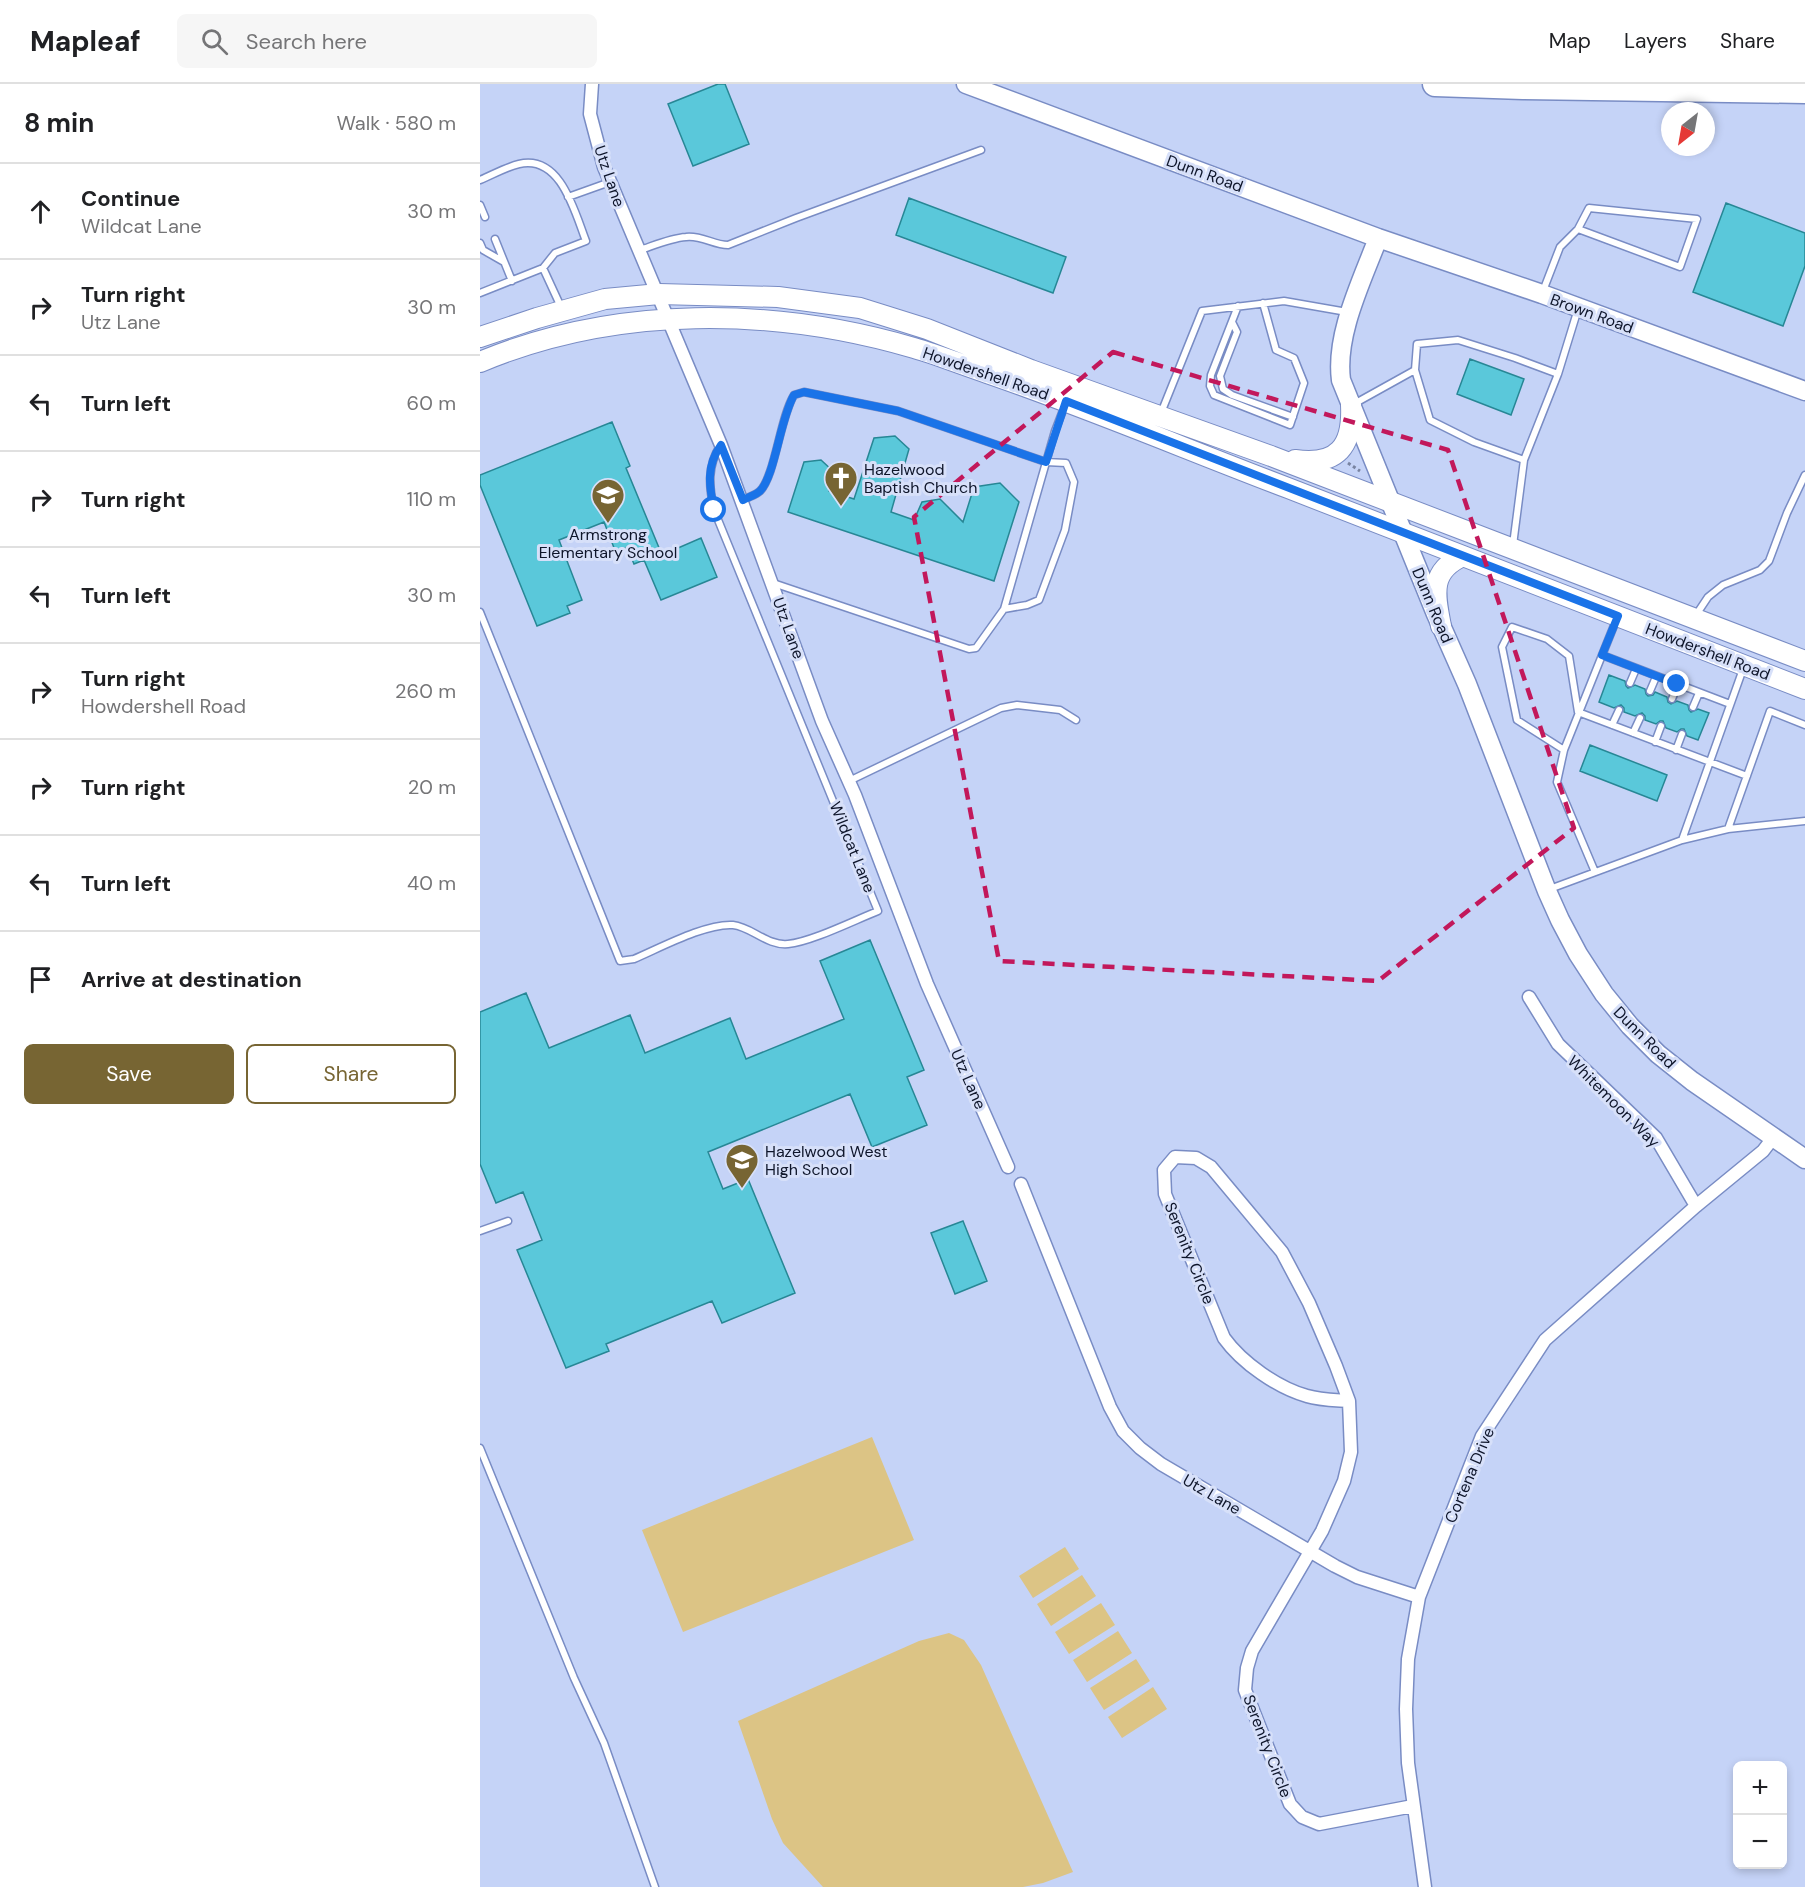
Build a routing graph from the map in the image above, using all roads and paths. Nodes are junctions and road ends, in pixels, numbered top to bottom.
1 (592, 84) edge
2 (966, 84) edge
3 (1435, 84) edge
4 (1805, 92) edge
5 (981, 150) dead end
6 (480, 180) edge
7 (610, 182) junction
8 (568, 197) junction
9 (480, 205) edge
10 (485, 217) dead end
11 (1578, 229) junction
12 (1378, 238) junction
13 (495, 239) dead end
14 (480, 243) edge
15 (640, 250) junction
16 (505, 263) junction
17 (543, 268) junction
18 (512, 281) junction
19 (480, 293) edge
20 (660, 294) junction
21 (1542, 294) junction
22 (1263, 303) junction
23 (1238, 306) junction
24 (1579, 308) junction
25 (562, 311) junction
26 (1351, 313) junction
27 (669, 319) junction
28 (1232, 322) junction
29 (480, 337) edge
30 (480, 362) edge
31 (1415, 370) junction
32 (1558, 375) junction
33 (1805, 391) edge
34 (1066, 401) junction
35 (1352, 405) junction
36 (1160, 416) junction
37 (1293, 417) junction
38 (721, 445) junction
39 (1270, 456) junction
40 (1524, 460) junction
41 (1046, 462) junction
42 (1347, 462) dead end
43 (1364, 473) dead end
44 (1805, 475) edge
45 (743, 500) junction
46 (1390, 501) junction
47 (1404, 533) junction
48 (1512, 548) junction
49 (1463, 556) junction
50 (773, 583) junction
51 (1004, 609) junction
52 (480, 612) edge
53 (1618, 616) junction
54 (1694, 618) junction
55 (1441, 626) junction
56 (1602, 655) junction
57 (1805, 661) edge
58 (1744, 665) junction
59 (1636, 669) junction
60 (1656, 677) junction
61 (1630, 683) dead end
62 (1677, 684) junction
63 (1805, 688) edge
64 (1650, 691) dead end
65 (1699, 693) junction
66 (1672, 699) dead end
67 (1730, 704) junction
68 (1693, 707) dead end
69 (1619, 710) dead end
70 (1578, 712) junction
71 (1640, 718) dead end
72 (1076, 720) dead end
73 (1612, 725) junction
74 (1805, 725) edge
75 (1661, 726) dead end
76 (1633, 734) junction
77 (1682, 734) dead end
78 (1655, 742) junction
79 (1563, 750) junction
80 (1676, 750) junction
81 (1709, 763) junction
82 (1747, 776) junction
83 (849, 781) junction
84 (1805, 821) edge
85 (1728, 829) junction
86 (1682, 840) junction
87 (1595, 872) junction
88 (1547, 891) junction
89 (1529, 997) dead end
90 (1773, 1138) junction
91 (1805, 1158) edge
92 (1008, 1167) dead end
93 (1021, 1184) dead end
94 (1696, 1206) junction
95 (508, 1221) dead end
96 (480, 1231) edge
97 (1349, 1401) junction
98 (480, 1448) edge
99 (1310, 1552) junction
100 (1419, 1597) junction
101 (1413, 1806) junction
102 (655, 1887) edge
103 (1425, 1887) edge

1 - 7 street, Utz Lane
2 - 12 street, Dunn Road
3 - 4 highway
5 - 15 lane
6 - 8 lane
7 - 8 lane
7 - 15 street, Utz Lane
8 - 17 lane
9 - 10 lane
11 - 11 lane
11 - 21 lane
12 - 21 street, Brown Road
12 - 26 street, Dunn Road
13 - 16 lane
14 - 16 lane
15 - 20 street, Utz Lane
16 - 18 lane
17 - 18 lane
17 - 25 lane
18 - 19 lane
20 - 25 main road, Howdershell Road
20 - 27 street, Utz Lane
20 - 36 main road, Howdershell Road
21 - 24 street, Brown Road
22 - 23 lane
22 - 26 lane
22 - 37 lane
23 - 28 lane
23 - 36 lane
24 - 32 lane
24 - 33 street, Brown Road
25 - 29 main road, Howdershell Road
26 - 35 street, Dunn Road
27 - 30 main road, Howdershell Road
27 - 34 main road, Howdershell Road
27 - 38 street, Utz Lane
28 - 37 lane
28 - 37 lane
31 - 32 lane
31 - 35 lane
31 - 40 lane
32 - 40 lane
34 - 41 lane
34 - 47 main road, Howdershell Road
35 - 39 main road
35 - 46 street, Dunn Road
36 - 39 main road, Howdershell Road
38 - 45 street, Utz Lane
38 - 52 lane, Wildcat Lane
39 - 46 main road, Howdershell Road
40 - 48 lane
41 - 45 lane
41 - 51 lane
41 - 51 lane
42 - 43 path
44 - 54 lane
45 - 50 street, Utz Lane
46 - 47 street, Dunn Road
46 - 48 main road, Howdershell Road
47 - 49 main road, Howdershell Road
47 - 55 street, Dunn Road
48 - 54 main road, Howdershell Road
49 - 53 main road, Howdershell Road
49 - 55 main road
50 - 51 lane
50 - 83 street, Utz Lane
53 - 56 lane
53 - 58 main road, Howdershell Road
54 - 57 main road, Howdershell Road
55 - 88 street, Dunn Road
56 - 59 lane
56 - 70 lane
58 - 63 main road, Howdershell Road
58 - 67 lane
59 - 60 lane
59 - 61 lane
60 - 62 lane
60 - 64 lane
62 - 65 lane
62 - 66 lane
65 - 67 lane
65 - 68 lane
67 - 81 lane
69 - 73 lane
70 - 73 lane
70 - 79 lane
70 - 79 lane
71 - 76 lane
72 - 83 lane
73 - 76 lane
74 - 82 lane
75 - 78 lane
76 - 78 lane
77 - 80 lane
78 - 80 lane
79 - 87 lane
80 - 81 lane
81 - 82 lane
81 - 86 lane
82 - 85 lane
83 - 92 street, Utz Lane
84 - 85 lane
85 - 86 lane
86 - 87 lane
87 - 88 lane
88 - 90 street, Dunn Road
89 - 94 street, Whitemoon Way
90 - 91 street, Dunn Road
90 - 94 street, Cortena Drive
93 - 99 street, Utz Lane
94 - 100 street, Cortena Drive
95 - 96 lane
97 - 97 street, Serenity Circle
97 - 99 street, Serenity Circle
98 - 102 lane
99 - 100 street, Utz Lane
99 - 101 street, Serenity Circle
100 - 101 street, Cortena Drive
101 - 103 street, Cortena Drive

